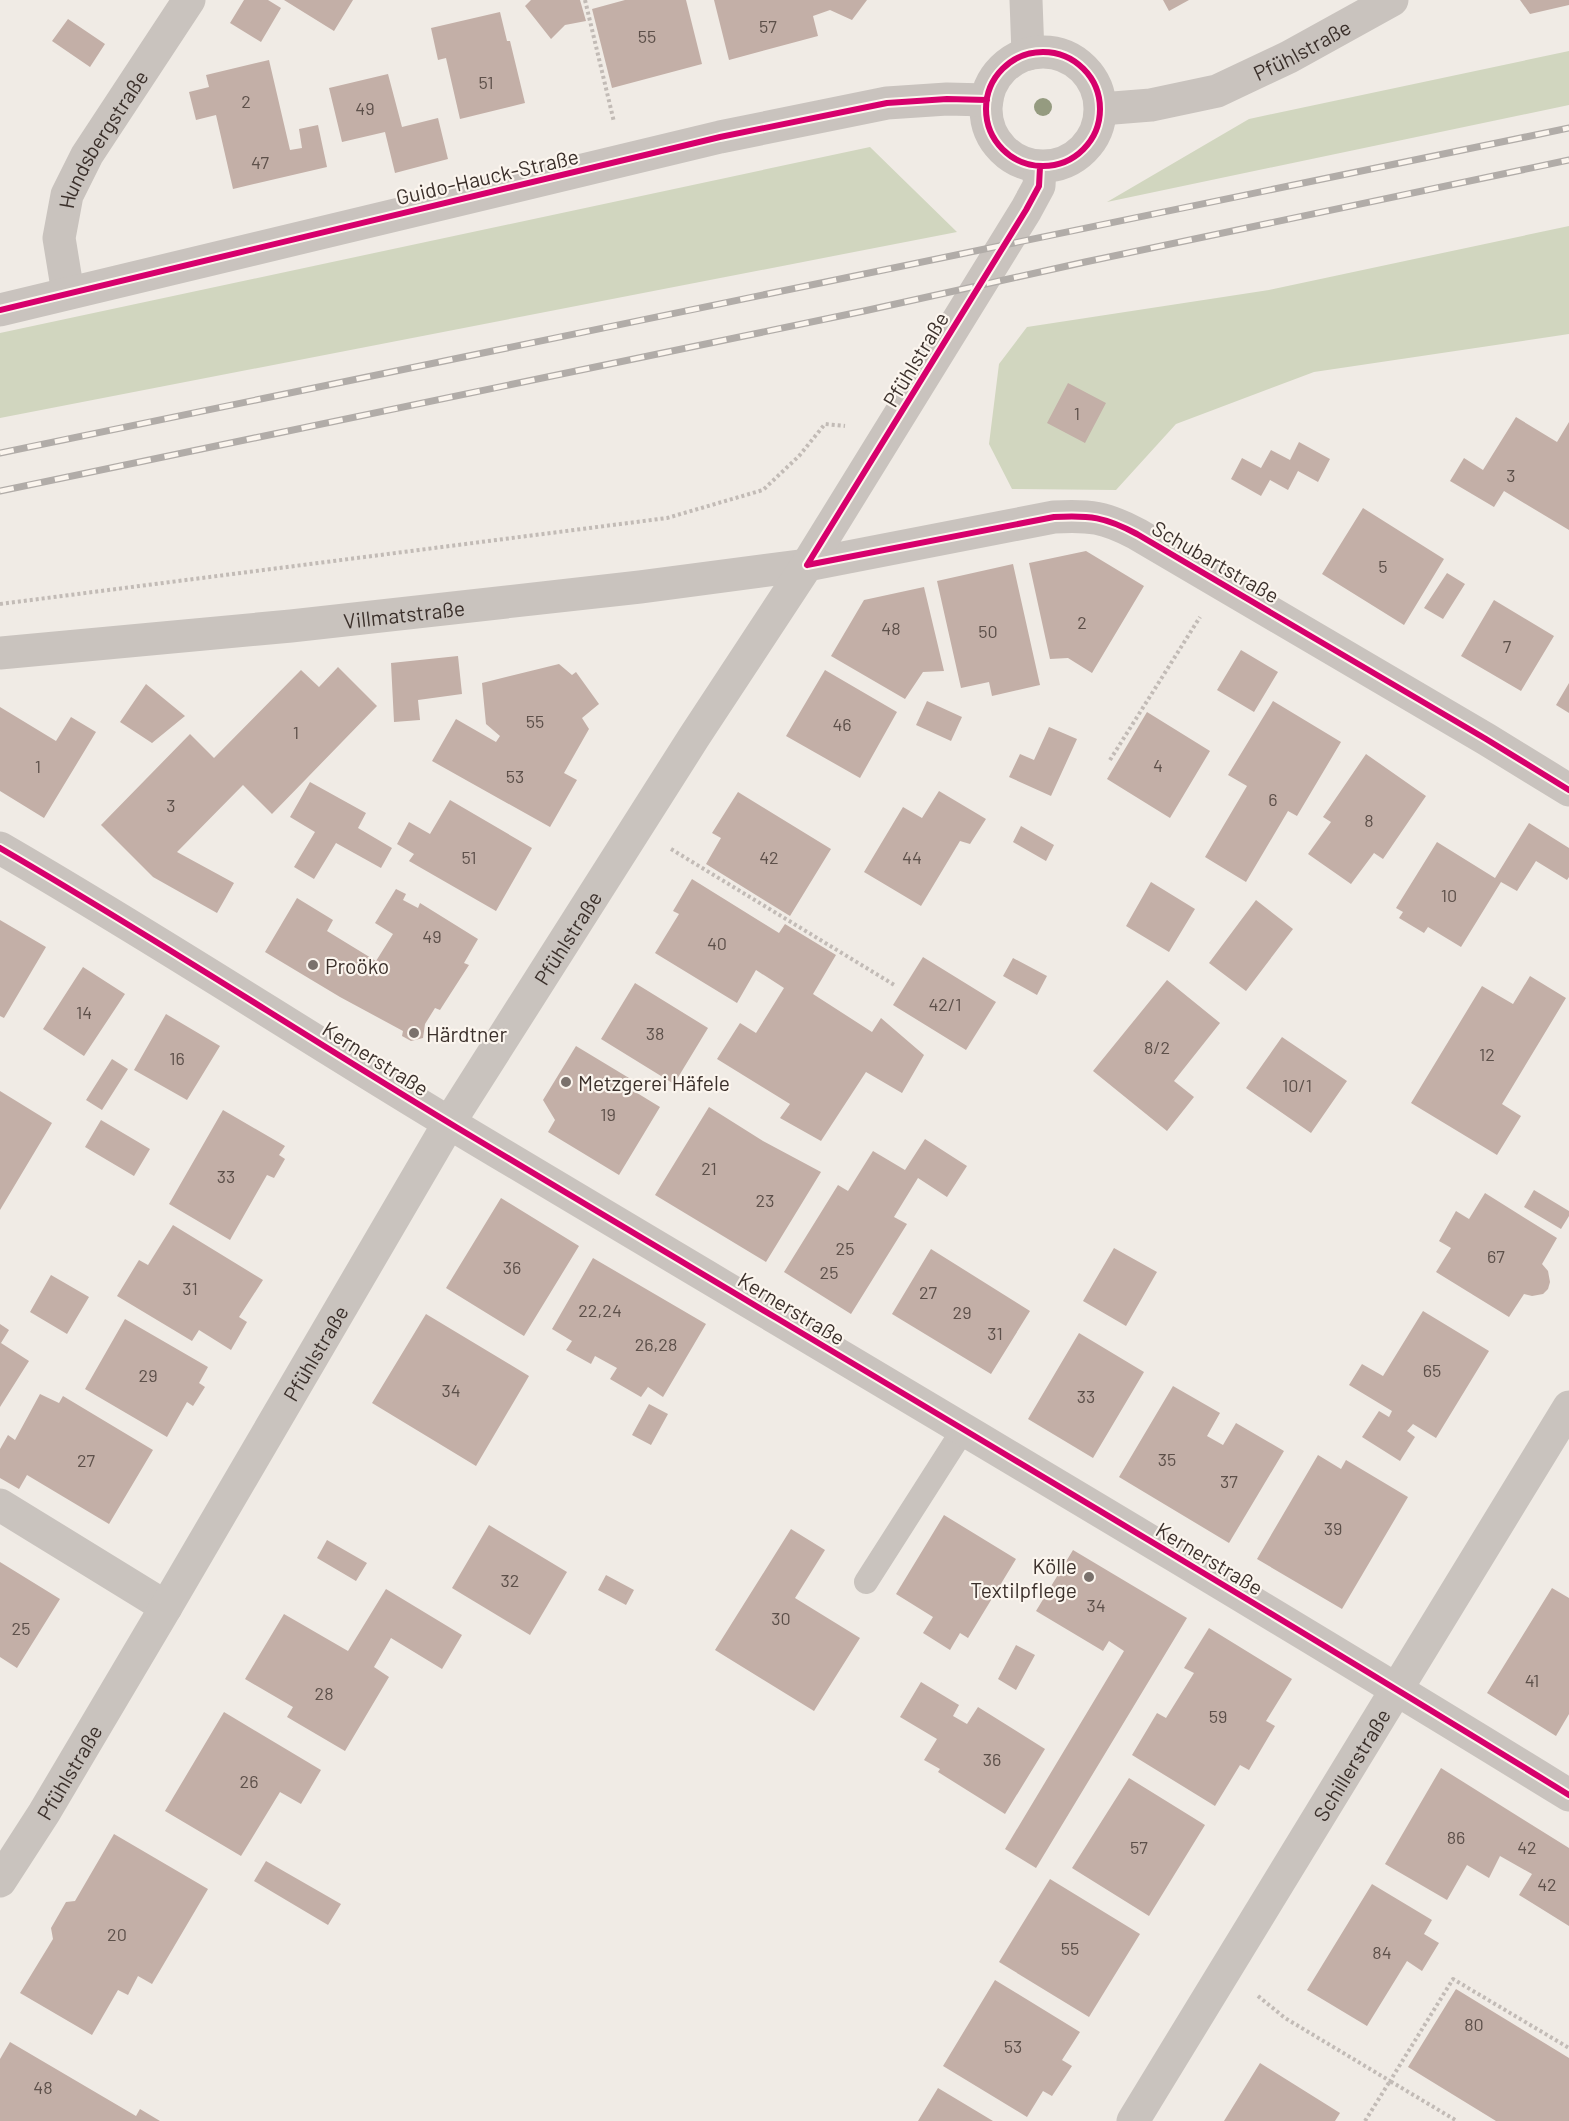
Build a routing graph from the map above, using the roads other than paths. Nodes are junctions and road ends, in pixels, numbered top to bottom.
1 (189, 0) edge
2 (1026, 0) edge
3 (1392, 0) edge
4 (1028, 54) junction
5 (987, 100) junction
6 (1101, 109) junction
7 (1040, 167) junction
8 (68, 293) junction
9 (0, 310) edge
10 (807, 565) junction
11 (0, 653) edge
12 (1569, 790) edge
13 (0, 848) edge
14 (449, 1123) junction
15 (1569, 1407) edge
16 (963, 1430) junction
17 (0, 1505) edge
18 (866, 1582) dead end
19 (166, 1607) junction
20 (1397, 1689) junction
21 (1569, 1795) edge
22 (0, 1881) edge
23 (1132, 2121) edge

1 - 8 street, Hundsbergstraße
2 - 4 street
3 - 6 street, Pfühlstraße
4 - 5 street
4 - 6 street
5 - 7 street
5 - 8 street, Guido-Hauck-Straße
6 - 7 street
7 - 10 street, Pfühlstraße
8 - 9 street, Guido-Hauck-Straße
10 - 11 street, Villmatstraße
10 - 12 street, Schubartstraße
10 - 14 street, Pfühlstraße
13 - 14 street, Kernerstraße
14 - 16 street, Kernerstraße
14 - 19 street, Pfühlstraße
15 - 20 street, Schillerstraße
16 - 18 lane
16 - 20 street, Kernerstraße
17 - 19 street
19 - 22 street, Pfühlstraße
20 - 21 street, Kernerstraße
20 - 23 street, Schillerstraße

